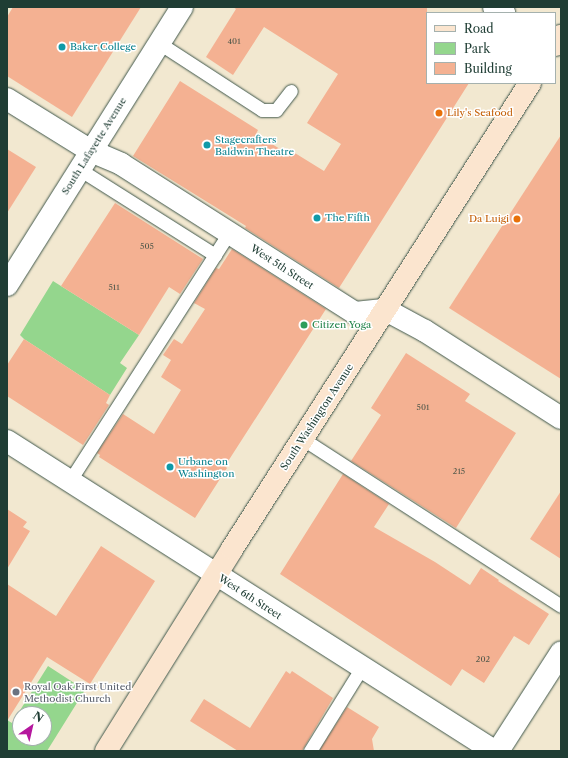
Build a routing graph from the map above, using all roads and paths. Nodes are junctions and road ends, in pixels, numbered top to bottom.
1 (182, 7) edge
2 (159, 43) junction
3 (529, 84) edge
4 (290, 91) dead end
5 (7, 99) edge
6 (91, 151) junction
7 (79, 169) junction
8 (229, 233) junction
9 (215, 255) junction
10 (7, 285) edge
11 (386, 310) junction
12 (561, 418) edge
13 (303, 439) junction
14 (7, 442) edge
15 (69, 482) junction
16 (216, 575) junction
17 (561, 606) edge
18 (561, 653) edge
19 (362, 667) junction
20 (106, 751) edge
21 (310, 751) edge
22 (494, 751) edge
23 (498, 751) edge

1 - 2 street, South Lafayette Avenue
2 - 4 lane
2 - 6 street, South Lafayette Avenue
3 - 11 main road, South Washington Avenue
5 - 6 street, West 5th Street
6 - 7 street, South Lafayette Avenue
6 - 8 street, West 5th Street
7 - 9 lane
7 - 10 street, South Lafayette Avenue
8 - 9 lane
8 - 11 street, West 5th Street
9 - 15 lane
11 - 12 street
11 - 13 main road, South Washington Avenue
13 - 16 main road, South Washington Avenue
13 - 17 lane
14 - 15 street, West 6th Street
15 - 16 street, West 6th Street
16 - 19 street, West 6th Street
16 - 20 main road, South Washington Avenue
18 - 23 street
19 - 21 lane
19 - 22 street, West 6th Street

